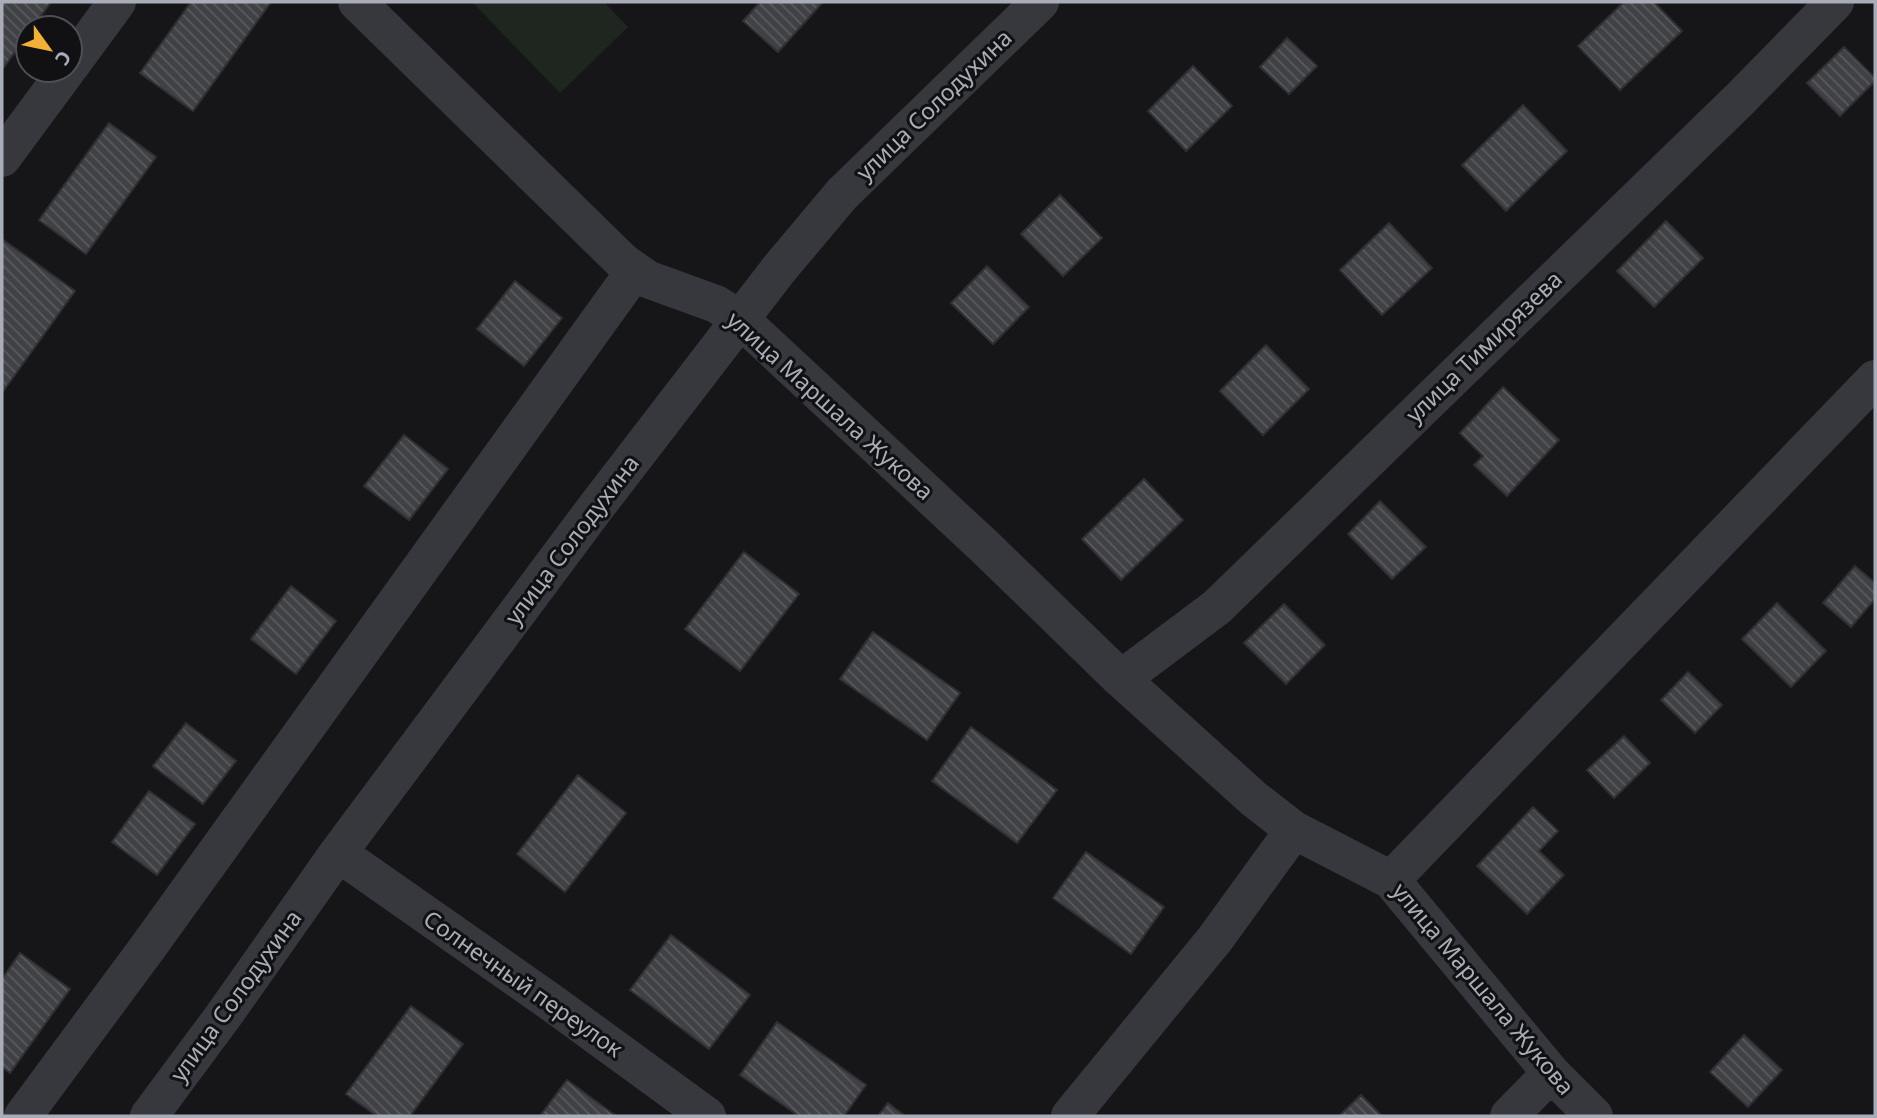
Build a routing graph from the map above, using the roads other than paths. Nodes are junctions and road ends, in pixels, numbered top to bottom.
1 (117, 2) edge
2 (357, 2) edge
3 (1040, 2) edge
4 (1835, 2) edge
5 (84, 47) edge
6 (57, 84) edge
7 (2, 158) edge
8 (634, 272) junction
9 (740, 319) junction
10 (1875, 379) edge
11 (1121, 679) junction
12 (1294, 830) junction
13 (338, 853) junction
14 (1391, 880) junction
15 (1551, 1073) junction
16 (23, 1116) edge
17 (149, 1116) edge
18 (707, 1116) edge
19 (1070, 1116) edge
20 (1509, 1116) edge
21 (1594, 1116) edge

1 - 5 street
2 - 8 street, улица Маршала Жукова
3 - 9 street, улица Солодухина
4 - 11 street, улица Тимирязева
6 - 7 street
8 - 9 street, улица Маршала Жукова
8 - 16 street
9 - 11 street, улица Маршала Жукова
9 - 13 street, улица Солодухина
10 - 14 street
11 - 12 street, улица Маршала Жукова
12 - 14 street, улица Маршала Жукова
12 - 19 street
13 - 17 street, улица Солодухина
13 - 18 street, Солнечный переулок
14 - 15 street, улица Маршала Жукова
15 - 20 street
15 - 21 street, улица Маршала Жукова

